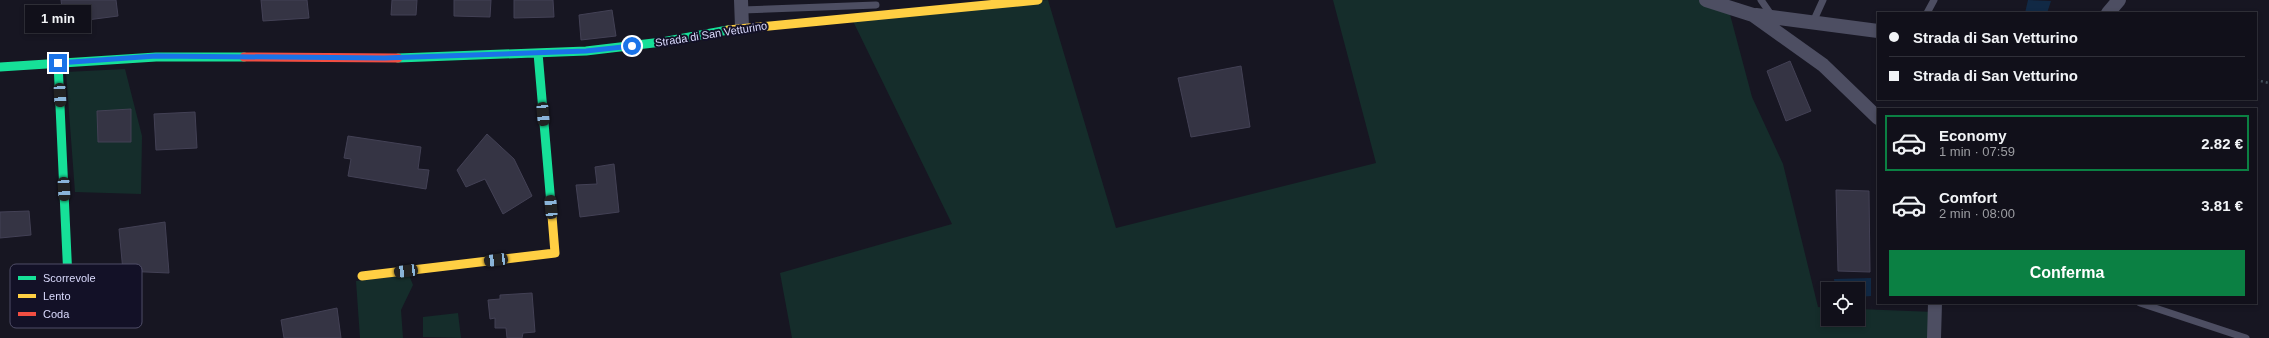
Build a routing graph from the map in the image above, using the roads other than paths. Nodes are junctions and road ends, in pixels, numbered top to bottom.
1 (1022, 0) edge
2 (1038, 0) edge
3 (1706, 0) edge
4 (1761, 0) edge
5 (1823, 0) edge
6 (1934, 0) edge
7 (2119, 0) edge
8 (913, 4) dead end
9 (741, 5) edge
10 (882, 5) dead end
11 (1928, 12) edge
12 (2109, 12) edge
13 (1753, 15) junction
14 (1774, 18) junction
15 (1813, 22) junction
16 (742, 27) junction
17 (1877, 31) edge
18 (538, 53) junction
19 (58, 63) junction
20 (0, 67) edge
21 (1877, 117) edge
22 (67, 264) edge
23 (362, 276) dead end
24 (1935, 304) edge
25 (2143, 304) edge
26 (1934, 338) edge
27 (2246, 338) edge

1 - 8 lane
2 - 16 street, Strada di San Vetturino
3 - 13 street
4 - 14 lane
5 - 15 lane
6 - 11 lane
7 - 12 street
9 - 10 lane
9 - 16 street
13 - 14 street
13 - 21 street
14 - 15 street
15 - 17 street
16 - 18 street, Strada di San Vetturino
18 - 19 street, Strada di San Vetturino
18 - 23 street
19 - 20 street, Strada di San Vetturino
19 - 22 street
24 - 26 street
25 - 27 lane

